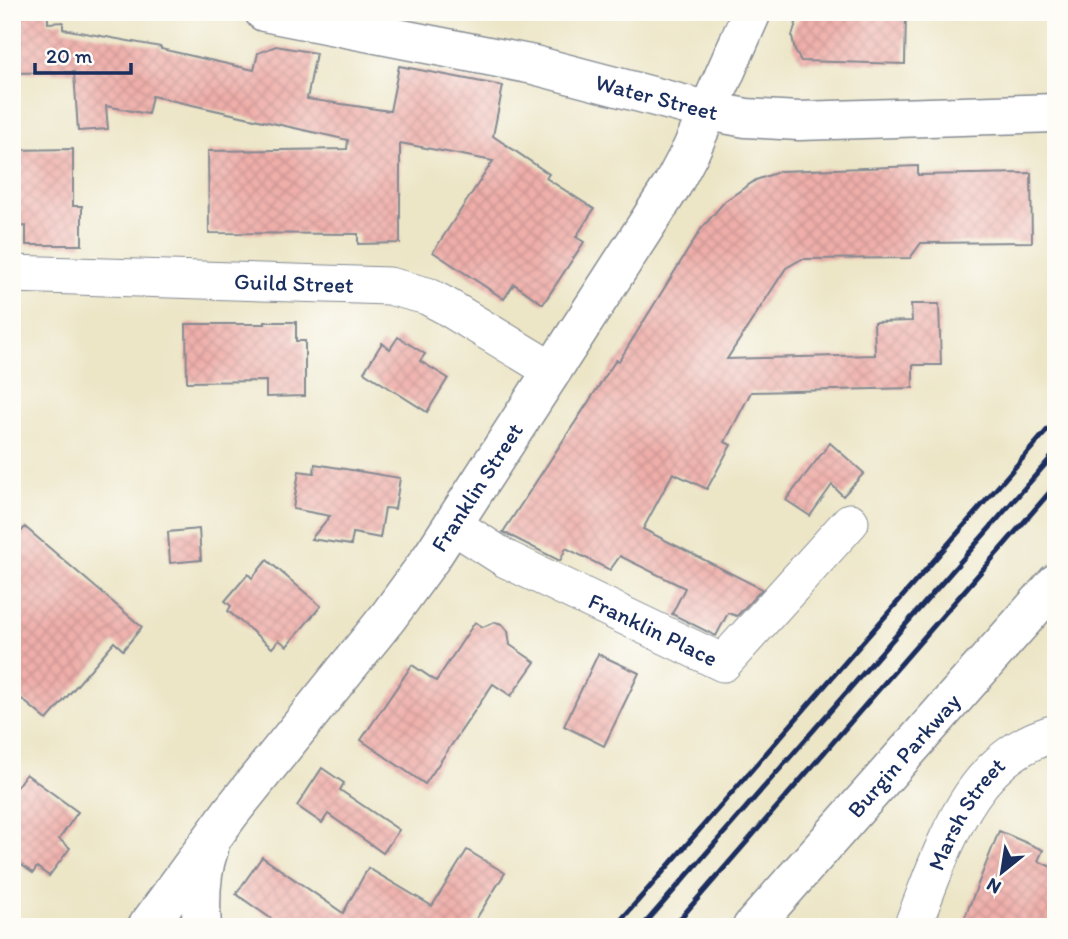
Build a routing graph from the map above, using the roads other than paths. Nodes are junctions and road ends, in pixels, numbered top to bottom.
1 (264, 12) edge
2 (752, 12) edge
3 (709, 111) junction
4 (1056, 113) edge
5 (12, 274) edge
6 (553, 371) junction
7 (850, 522) dead end
8 (453, 525) junction
9 (1056, 583) edge
10 (1056, 733) edge
11 (213, 836) junction
12 (147, 927) edge
13 (202, 927) edge
14 (752, 927) edge
15 (912, 927) edge

1 - 3 main road, Water Street
2 - 3 main road, Franklin Street
3 - 4 main road, Water Street
3 - 6 main road, Franklin Street
5 - 6 street, Guild Street
6 - 8 main road, Franklin Street
7 - 8 street, Franklin Place
8 - 11 main road, Franklin Street
9 - 14 main road, Burgin Parkway
10 - 15 street, Marsh Street
11 - 12 main road, Franklin Street
11 - 13 main road

